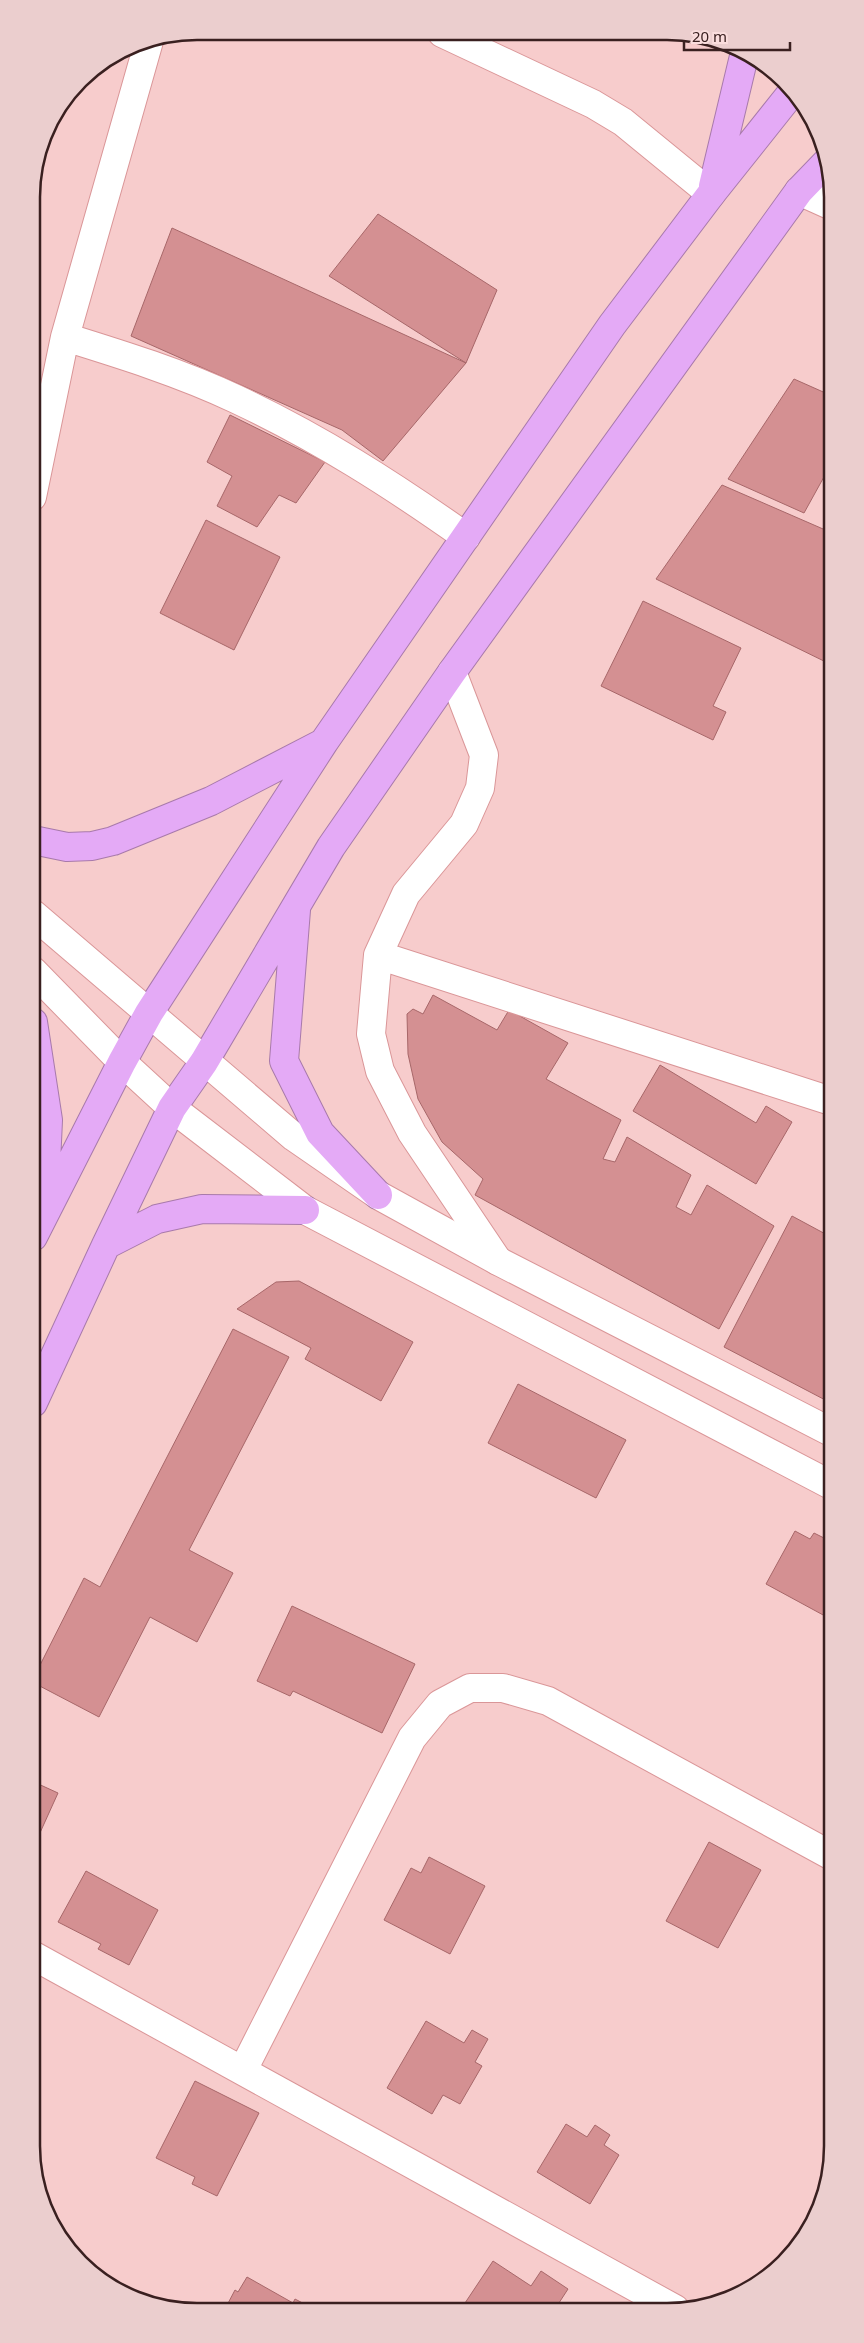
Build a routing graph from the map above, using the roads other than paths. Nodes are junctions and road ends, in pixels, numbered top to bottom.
1 (457, 40) edge
2 (147, 48) edge
3 (743, 59) edge
4 (788, 97) edge
5 (821, 168) edge
6 (799, 191) junction
7 (711, 194) junction
8 (824, 201) edge
9 (65, 337) junction
10 (40, 458) edge
11 (466, 537) junction
12 (452, 672) junction
13 (324, 742) junction
14 (40, 841) edge
15 (297, 903) junction
16 (40, 920) edge
17 (378, 955) junction
18 (40, 978) edge
19 (149, 1013) junction
20 (122, 1062) junction
21 (204, 1062) junction
22 (40, 1068) edge
23 (824, 1099) edge
24 (172, 1108) junction
25 (378, 1195) junction
26 (40, 1205) edge
27 (305, 1210) junction
28 (40, 1222) edge
29 (106, 1244) junction
30 (498, 1261) junction
31 (40, 1388) edge
32 (824, 1428) edge
33 (824, 1481) edge
34 (824, 1852) edge
35 (40, 1959) edge
36 (243, 2070) junction
37 (666, 2303) edge

1 - 7 street
2 - 9 street
3 - 7 highway
4 - 7 highway
5 - 6 highway
6 - 8 street
6 - 12 highway
7 - 11 highway
9 - 10 street
9 - 11 street
11 - 13 highway
12 - 15 highway
12 - 17 street
13 - 14 highway
13 - 19 highway
15 - 21 highway
15 - 25 highway
16 - 19 street
17 - 23 street
17 - 30 street
18 - 20 street
19 - 20 highway
19 - 21 street
20 - 24 street
20 - 28 highway
21 - 24 highway
21 - 25 street
22 - 26 highway
24 - 27 street
24 - 29 highway
25 - 30 street
27 - 29 highway
27 - 33 street
29 - 31 highway
30 - 32 street
34 - 36 street
35 - 36 street
36 - 37 street

